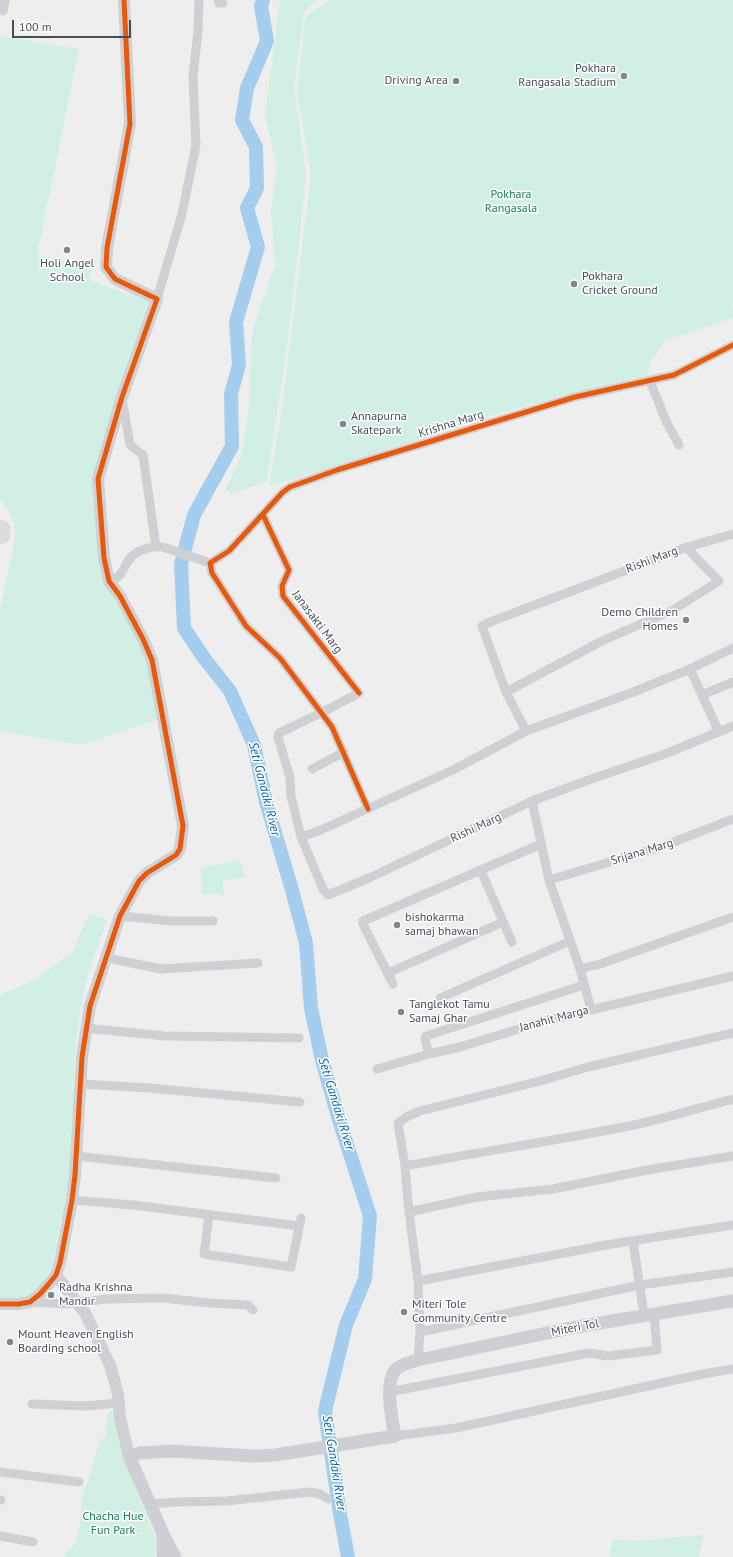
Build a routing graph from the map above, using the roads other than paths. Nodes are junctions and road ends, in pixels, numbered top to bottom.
1 (5, 0) edge
2 (124, 0) edge
3 (199, 0) edge
4 (3, 11) dead end
5 (157, 299) junction
6 (733, 345) edge
7 (650, 381) junction
8 (122, 397) junction
9 (679, 445) dead end
10 (263, 515) junction
11 (733, 534) edge
12 (687, 546) junction
13 (156, 547) junction
14 (207, 562) junction
15 (109, 581) junction
16 (733, 648) edge
17 (690, 669) junction
18 (733, 682) edge
19 (506, 692) junction
20 (702, 695) junction
21 (321, 713) junction
22 (733, 726) edge
23 (526, 731) junction
24 (719, 732) junction
25 (344, 752) junction
26 (312, 769) dead end
27 (532, 801) junction
28 (368, 809) junction
29 (732, 822) edge
30 (301, 837) junction
31 (541, 844) junction
32 (481, 871) junction
33 (549, 880) junction
34 (120, 916) junction
35 (733, 917) edge
36 (213, 922) dead end
37 (503, 922) junction
38 (570, 941) junction
39 (512, 942) dead end
40 (107, 958) junction
41 (258, 963) dead end
42 (580, 969) junction
43 (388, 973) junction
44 (733, 976) edge
45 (393, 984) dead end
46 (584, 985) junction
47 (440, 998) dead end
48 (591, 1009) junction
49 (86, 1026) junction
50 (733, 1033) edge
51 (298, 1038) dead end
52 (429, 1054) junction
53 (377, 1069) dead end
54 (80, 1084) junction
55 (733, 1099) edge
56 (300, 1102) dead end
57 (76, 1156) junction
58 (733, 1156) edge
59 (405, 1166) junction
60 (276, 1178) dead end
61 (72, 1200) junction
62 (409, 1212) junction
63 (209, 1215) junction
64 (733, 1225) edge
65 (633, 1241) junction
66 (733, 1272) edge
67 (56, 1275) junction
68 (418, 1281) junction
69 (640, 1286) junction
70 (733, 1301) edge
71 (30, 1302) junction
72 (78, 1303) junction
73 (0, 1304) edge
74 (253, 1310) dead end
75 (649, 1315) junction
76 (420, 1332) junction
77 (418, 1360) junction
78 (733, 1369) edge
79 (389, 1392) junction
80 (32, 1404) dead end
81 (119, 1404) junction
82 (395, 1436) junction
83 (129, 1456) junction
84 (0, 1472) edge
85 (79, 1482) dead end
86 (328, 1499) dead end
87 (150, 1504) junction
88 (163, 1534) junction
89 (0, 1536) edge
90 (33, 1542) dead end
91 (163, 1557) edge
92 (175, 1557) edge

1 - 4 street
2 - 5 street
3 - 5 street
5 - 8 street
6 - 7 street, Krishna Marg
7 - 9 street
7 - 10 street, Krishna Marg
8 - 13 street
8 - 15 street
10 - 14 street, Krishna Marg
10 - 21 street, Janasakti Marg
11 - 12 street
12 - 19 street, Rishi Marg
12 - 19 street, Rishi Marg
13 - 14 street
13 - 15 street
14 - 21 street
15 - 34 street
16 - 17 street
17 - 20 street
17 - 23 street
18 - 20 street
19 - 23 street, Rishi Marg
20 - 24 street
21 - 25 street
21 - 30 street
22 - 24 street, Rishi Marg
23 - 28 street
24 - 27 street, Rishi Marg
25 - 26 street
25 - 28 street
27 - 30 street, Rishi Marg
27 - 31 street
28 - 30 street
29 - 33 street, Srijana Marg
31 - 32 street
31 - 33 street
32 - 37 street
32 - 43 street
33 - 38 street
34 - 36 street
34 - 40 street
35 - 42 street
37 - 39 street
37 - 43 street
38 - 42 street
38 - 47 street
40 - 41 street
40 - 49 street
42 - 46 street
43 - 45 street
44 - 48 street, Janahit Marga
46 - 48 street
46 - 52 street
48 - 52 street, Janahit Marga
49 - 51 street
49 - 54 street
50 - 59 street
52 - 53 street, Janahit Marga
54 - 56 street
54 - 57 street
55 - 59 street
57 - 60 street
57 - 61 street
58 - 62 street
59 - 62 street
61 - 63 street
61 - 67 street
62 - 68 street
63 - 63 street
64 - 65 street
65 - 68 street
65 - 69 street
66 - 69 street
67 - 71 street
67 - 72 street
68 - 76 street
69 - 75 street
69 - 76 street
70 - 75 main road, Miteri Tol
71 - 72 street
71 - 73 street
72 - 74 street
72 - 81 street
75 - 77 main road, Miteri Tol
75 - 79 street
76 - 77 street
77 - 79 main road, Miteri Tol
78 - 82 street
79 - 82 main road
80 - 81 street
81 - 83 street
82 - 83 main road
83 - 87 main road
84 - 85 street
86 - 87 street
87 - 88 main road
88 - 91 main road
88 - 92 main road
89 - 90 street

